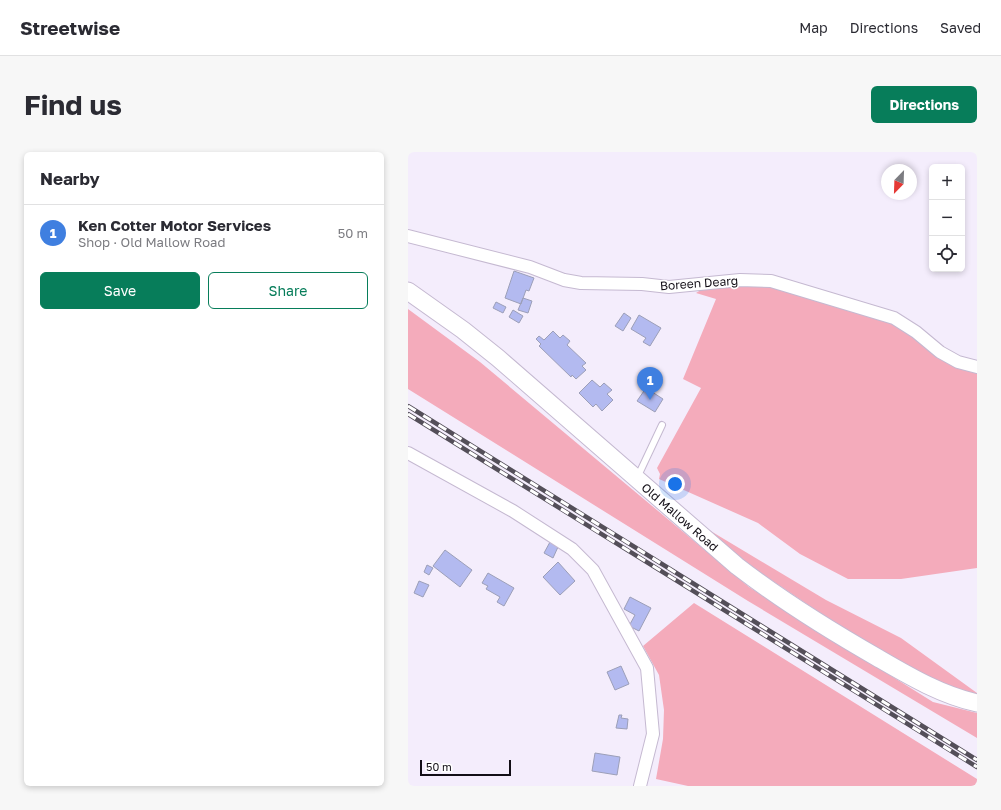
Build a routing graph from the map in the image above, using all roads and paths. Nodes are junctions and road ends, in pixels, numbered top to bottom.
1 (408, 236) edge
2 (408, 291) edge
3 (977, 367) edge
4 (662, 425) dead end
5 (408, 453) edge
6 (636, 479) junction
7 (977, 703) edge
8 (640, 786) edge

1 - 3 street, Boreen Dearg
2 - 6 street, Old Mallow Road
4 - 6 lane
5 - 8 street
6 - 7 street, Old Mallow Road

